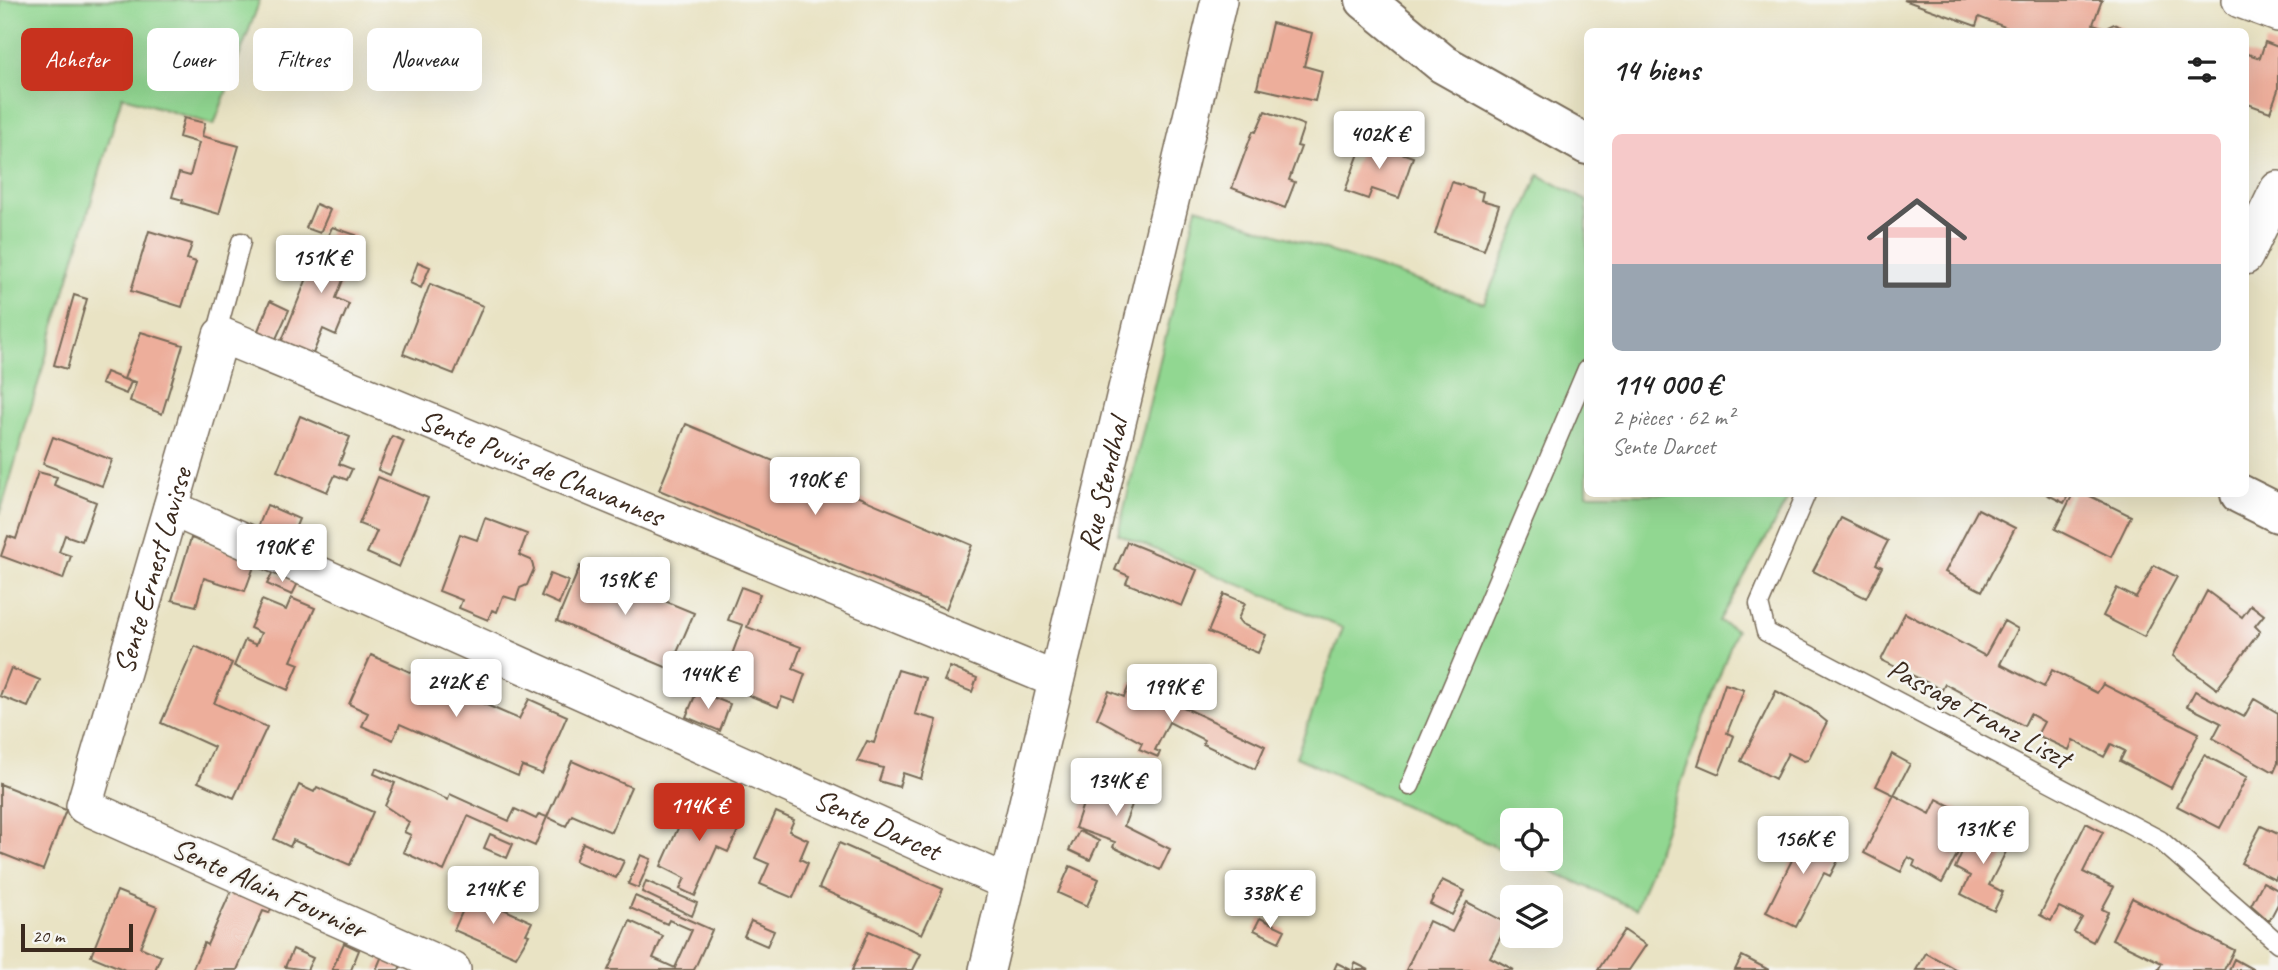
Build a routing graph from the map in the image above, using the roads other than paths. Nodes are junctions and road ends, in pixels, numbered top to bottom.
1 (1219, 0) edge
2 (1365, 0) edge
3 (2241, 0) edge
4 (2278, 14) edge
5 (1584, 143) edge
6 (2278, 189) edge
7 (241, 242) dead end
8 (2249, 249) edge
9 (221, 335) junction
10 (1584, 376) edge
11 (1805, 497) edge
12 (2245, 497) edge
13 (171, 508) junction
14 (2278, 513) edge
15 (1056, 680) junction
16 (1410, 786) dead end
17 (84, 806) joint
18 (1009, 883) junction
19 (2278, 943) edge
20 (453, 970) edge
21 (987, 970) edge

1 - 15 street, Rue Stendhal
2 - 5 street
3 - 4 street
6 - 8 street
7 - 9 lane
9 - 13 street, Sente Ernest Lavisse
9 - 15 street, Sente Puvis de Chavannes
10 - 16 lane
11 - 19 lane, Passage Franz Liszt
12 - 14 street
13 - 17 street, Sente Ernest Lavisse
13 - 18 street, Sente Darcet
15 - 18 street, Rue Stendhal
17 - 20 street, Sente Alain Fournier
18 - 21 street, Rue Stendhal

